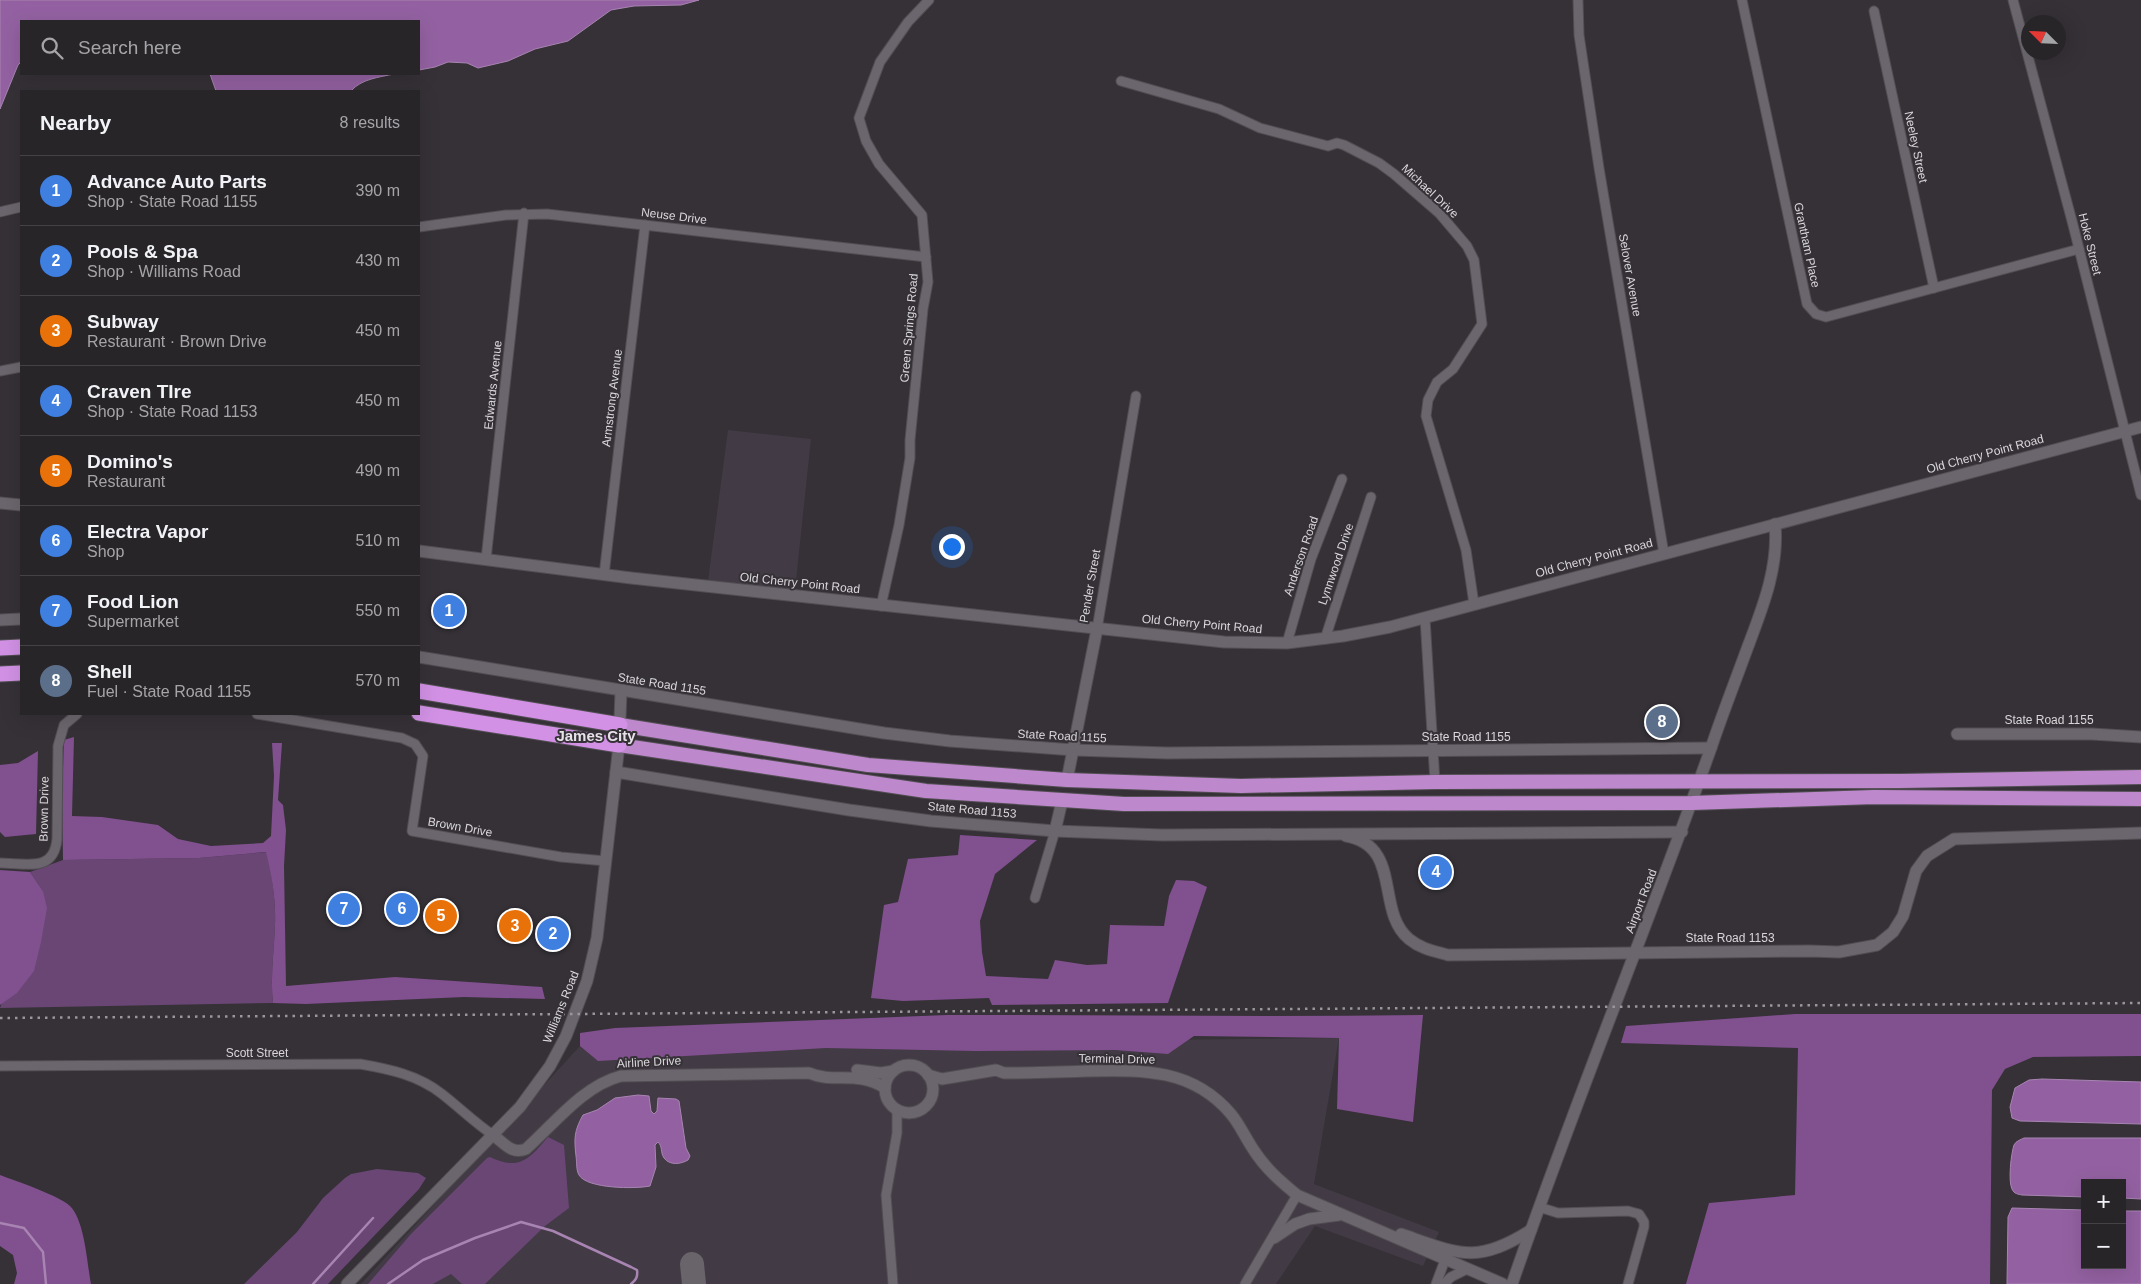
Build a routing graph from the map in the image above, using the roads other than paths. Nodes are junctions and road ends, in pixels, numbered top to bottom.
1 (929, 0) edge
2 (1578, 0) edge
3 (1742, 0) edge
4 (2013, 0) edge
5 (1874, 11) dead end
6 (1121, 81) dead end
7 (20, 207) edge
8 (0, 212) edge
9 (524, 213) junction
10 (645, 225) junction
11 (420, 227) edge
12 (2079, 249) junction
13 (926, 257) junction
14 (1934, 288) junction
15 (20, 367) edge
16 (0, 371) edge
17 (1136, 396) dead end
18 (2141, 427) edge
19 (2125, 431) junction
20 (1342, 479) dead end
21 (2141, 495) edge
22 (1371, 498) dead end
23 (0, 503) edge
24 (20, 505) edge
25 (1775, 524) junction
26 (420, 551) edge
27 (1664, 554) junction
28 (486, 559) junction
29 (604, 575) junction
30 (1474, 604) junction
31 (881, 606) junction
32 (1425, 618) junction
33 (20, 619) edge
34 (0, 620) edge
35 (1097, 629) junction
36 (1325, 639) junction
37 (1287, 643) junction
38 (20, 647) edge
39 (0, 648) edge
40 (420, 658) edge
41 (20, 673) edge
42 (0, 674) edge
43 (420, 691) edge
44 (621, 691) junction
45 (420, 713) edge
46 (76, 715) edge
47 (263, 715) edge
48 (620, 725) junction
49 (1957, 734) dead end
50 (2141, 738) edge
51 (619, 746) junction
52 (1711, 748) junction
53 (1074, 750) junction
54 (1433, 751) junction
55 (616, 772) junction
56 (2141, 777) edge
57 (1067, 780) junction
58 (1700, 780) junction
59 (1435, 782) junction
60 (2141, 799) edge
61 (1062, 801) junction
62 (1692, 803) junction
63 (1055, 830) junction
64 (1682, 832) junction
65 (1329, 833) junction
66 (2141, 833) edge
67 (606, 862) junction
68 (0, 864) edge
69 (1034, 898) dead end
70 (1636, 952) junction
71 (0, 1066) edge
72 (893, 1071) junction
73 (809, 1073) junction
74 (1004, 1074) junction
75 (928, 1076) junction
76 (885, 1088) junction
77 (932, 1094) junction
78 (897, 1110) junction
79 (493, 1135) junction
80 (1298, 1195) junction
81 (1539, 1207) junction
82 (1341, 1215) junction
83 (1531, 1230) junction
84 (1383, 1233) junction
85 (1274, 1238) junction
86 (1445, 1260) junction
87 (1468, 1270) junction
88 (347, 1284) edge
89 (894, 1284) edge
90 (1245, 1284) edge
91 (1436, 1284) edge
92 (1444, 1284) edge
93 (1503, 1284) edge
94 (1512, 1284) edge
95 (1628, 1284) edge

1 - 13 street, Green Springs Road
2 - 27 street, Selover Avenue
3 - 14 street, Grantham Place
4 - 12 street, Hoke Street
5 - 14 street, Neeley Street
6 - 30 street, Michael Drive
7 - 8 street
9 - 10 street, Neuse Drive
9 - 11 street, Neuse Drive
9 - 28 street, Edwards Avenue
10 - 13 street, Neuse Drive
10 - 29 street, Armstrong Avenue
12 - 14 street, Grantham Place
12 - 19 street, Hoke Street
13 - 31 street, Green Springs Road
15 - 16 street
17 - 35 street, Pender Street
18 - 19 street, Old Cherry Point Road
19 - 21 street, Hoke Street
19 - 25 street, Old Cherry Point Road
20 - 37 street, Anderson Road
22 - 36 street, Lynnwood Drive
23 - 24 street
25 - 27 street, Old Cherry Point Road
25 - 52 street, Airport Road
26 - 28 street, Old Cherry Point Road
27 - 30 street, Old Cherry Point Road
28 - 29 street, Old Cherry Point Road
29 - 31 street, Old Cherry Point Road
30 - 32 street, Old Cherry Point Road
31 - 35 street, Old Cherry Point Road
32 - 36 street, Old Cherry Point Road
32 - 54 street
33 - 34 street
35 - 37 street, Old Cherry Point Road
35 - 53 street, Pender Street
36 - 37 street, Old Cherry Point Road
38 - 39 highway
40 - 44 street, State Road 1155
41 - 42 highway
43 - 48 highway
44 - 48 street, Williams Road
44 - 53 street, State Road 1155
45 - 51 highway
46 - 68 street, Brown Drive
47 - 67 street, Brown Drive
48 - 51 street, Williams Road
48 - 57 highway
49 - 50 street, State Road 1155
51 - 55 street, Williams Road
51 - 61 highway
52 - 54 street, State Road 1155
52 - 58 street, Airport Road
53 - 54 street, State Road 1155
53 - 57 street, Pender Street
54 - 59 street
55 - 63 street, State Road 1153
55 - 67 street, Williams Road
56 - 58 highway
57 - 59 highway
58 - 59 highway
58 - 62 street, Airport Road
60 - 62 highway
61 - 62 highway
61 - 63 street
62 - 64 street, Airport Road
63 - 65 street, State Road 1153
63 - 69 street
64 - 65 street, State Road 1153
64 - 70 street, Airport Road
65 - 70 street, State Road 1153
66 - 70 street, State Road 1153
67 - 79 street, Williams Road
70 - 81 street, Airport Road
71 - 79 street, Scott Street
72 - 73 street, Terminal Drive
72 - 75 street, Terminal Drive
72 - 76 street
73 - 76 street
73 - 79 street, Airline Drive
74 - 75 street, Terminal Drive
74 - 77 street, Terminal Drive
74 - 80 street, Terminal Drive
75 - 77 street
76 - 78 street
77 - 78 street, Terminal Drive
78 - 89 street
79 - 88 street, Williams Road
80 - 82 street, Terminal Drive
80 - 85 street
81 - 83 street, Airport Road
81 - 95 street
82 - 84 street, Terminal Drive
82 - 85 street
83 - 84 street
83 - 94 street, Airport Road
84 - 86 street, Terminal Drive
85 - 90 street
86 - 87 street, Terminal Drive
86 - 91 street
87 - 92 street
87 - 93 street, Terminal Drive

